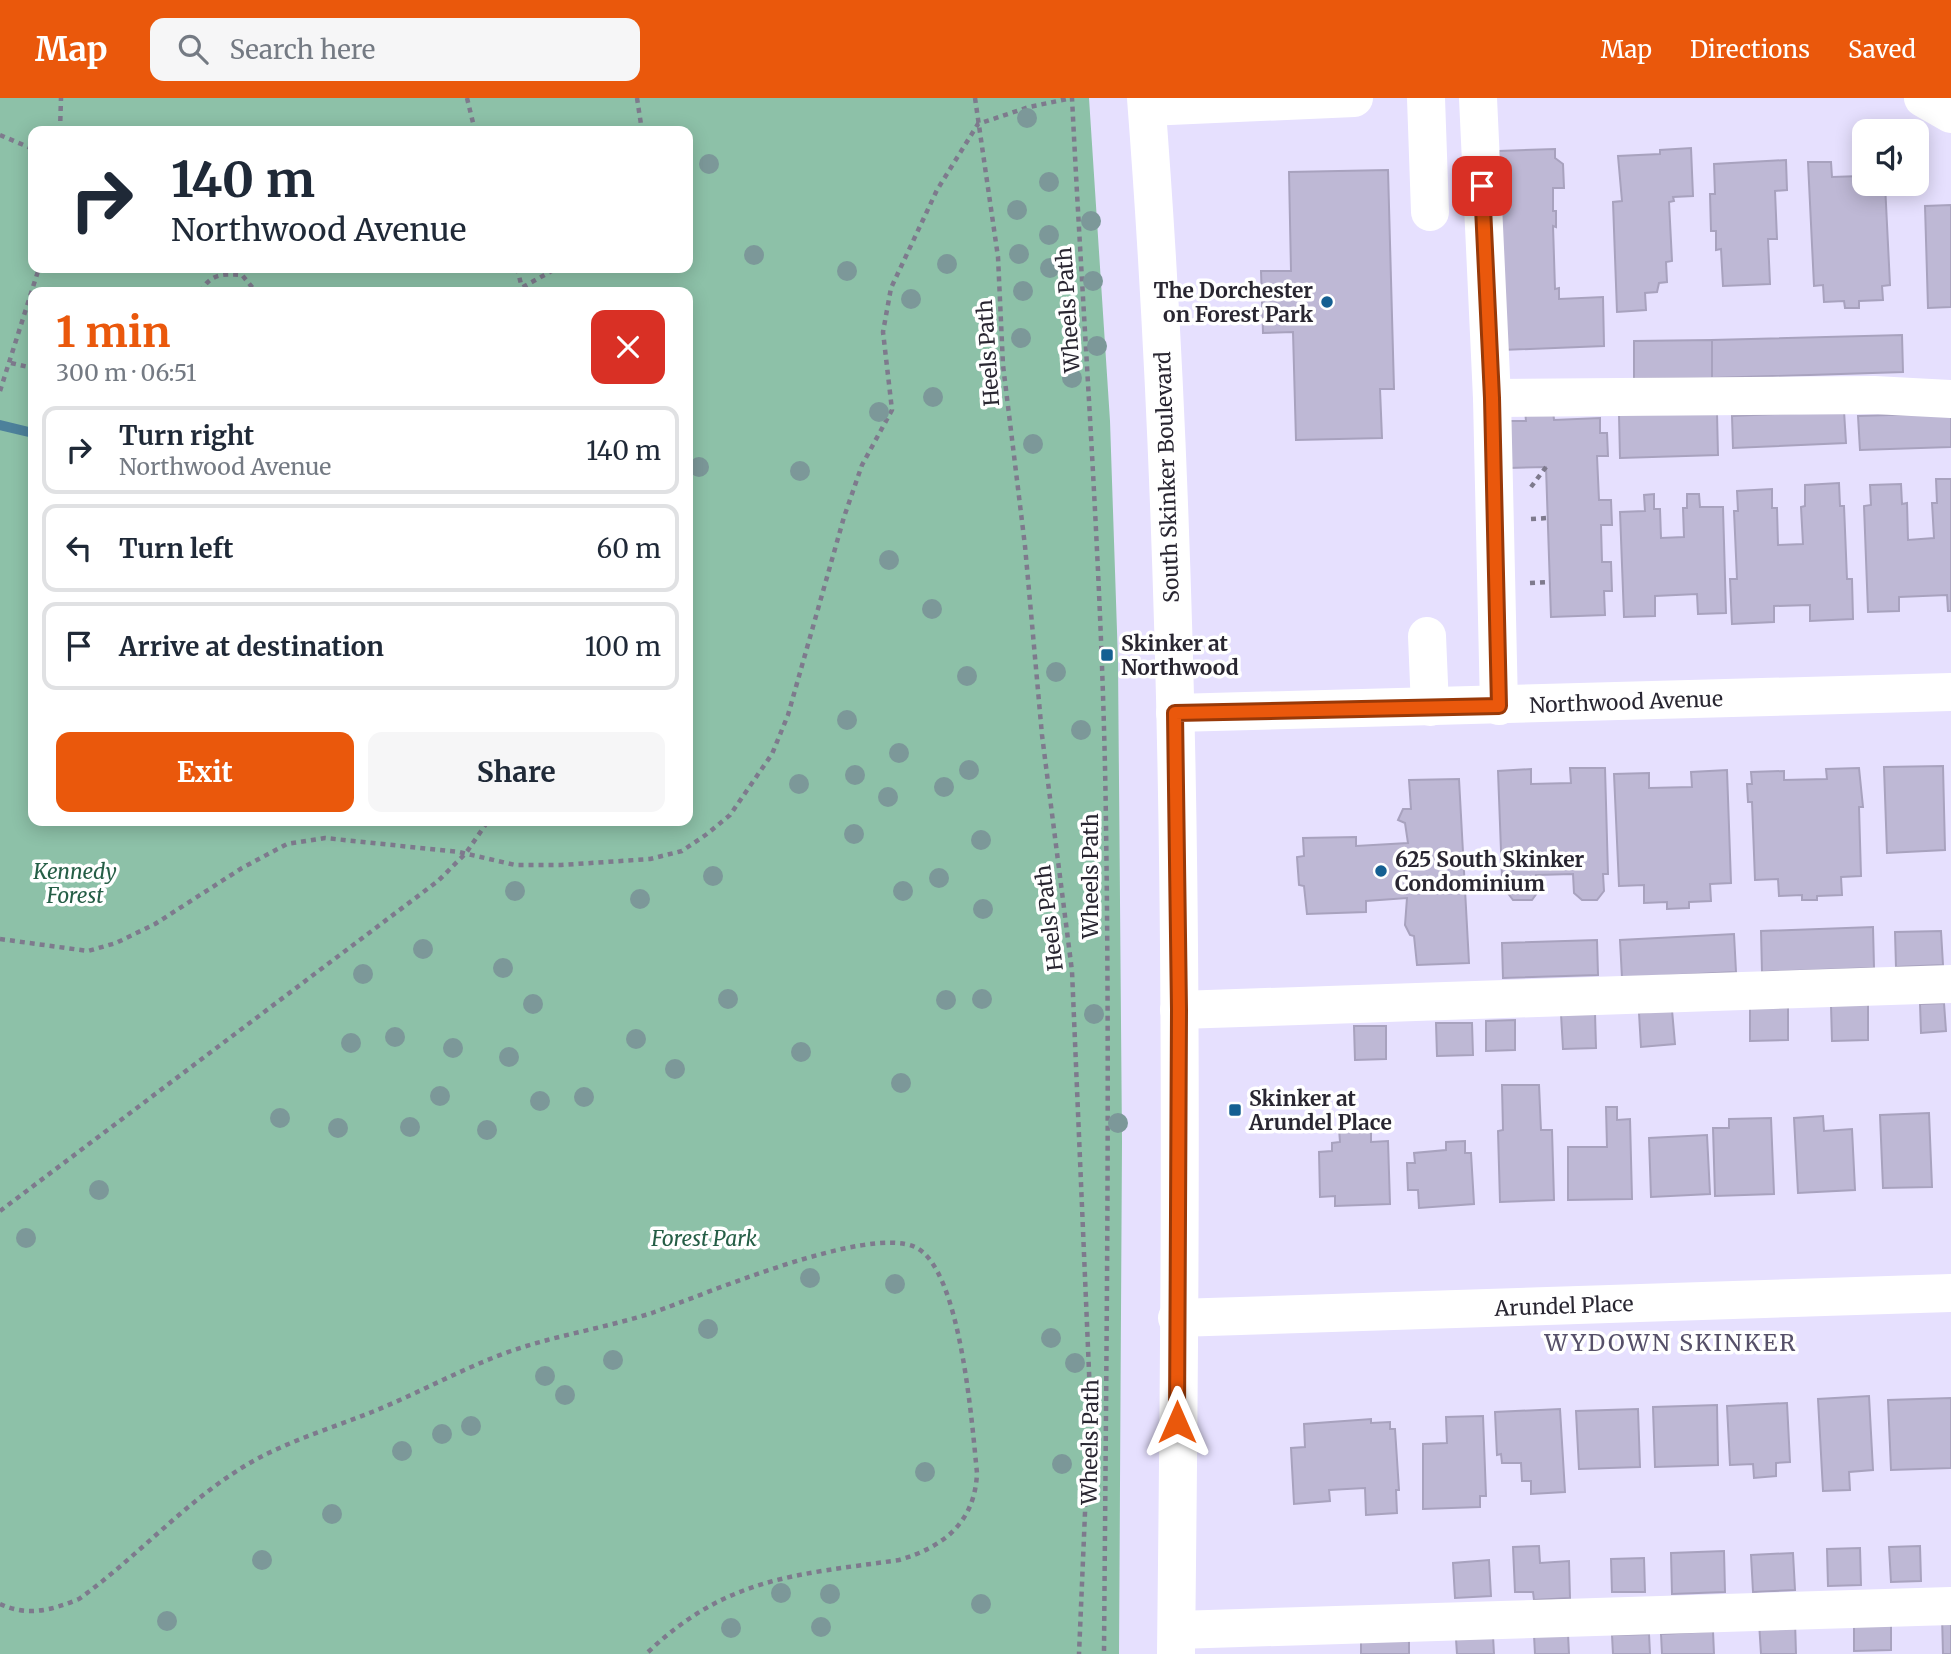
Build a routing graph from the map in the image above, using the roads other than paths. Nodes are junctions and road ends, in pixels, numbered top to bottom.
1 (1354, 98) edge
2 (1426, 98) edge
3 (1478, 98) edge
4 (1923, 98) edge
5 (1147, 103) edge
6 (1951, 114) edge
7 (1430, 212) dead end
8 (1492, 398) junction
9 (1951, 399) edge
10 (1427, 636) dead end
11 (1951, 692) edge
12 (1499, 706) junction
13 (1430, 707) junction
14 (1175, 713) junction
15 (1951, 984) edge
16 (1179, 1010) junction
17 (1951, 1293) edge
18 (1177, 1318) junction
19 (1951, 1606) edge
20 (1177, 1642) edge

1 - 5 street
2 - 7 street
3 - 8 street
4 - 6 street
5 - 14 street, South Skinker Boulevard
8 - 9 street
8 - 12 street
10 - 13 street
11 - 12 street, Northwood Avenue
12 - 13 street, Northwood Avenue
13 - 14 street, Northwood Avenue
14 - 16 street, South Skinker Boulevard
15 - 16 street
16 - 18 street, South Skinker Boulevard
17 - 18 street, Arundel Place
18 - 20 street, South Skinker Boulevard
19 - 20 street

